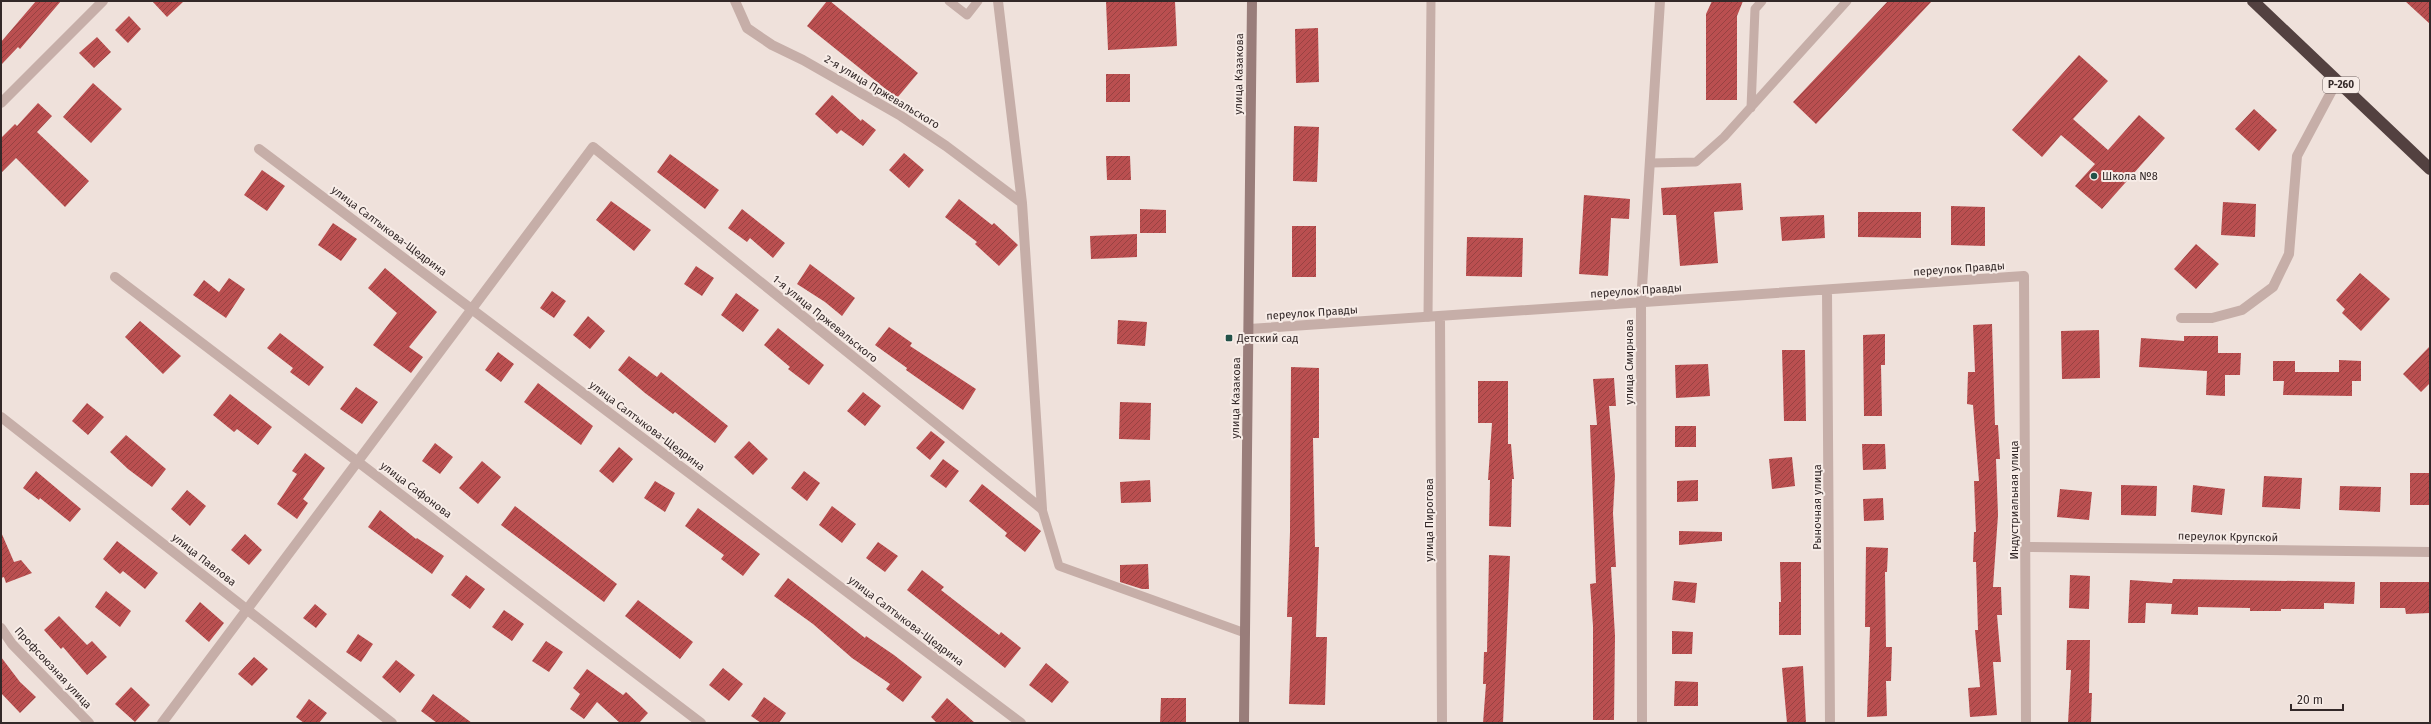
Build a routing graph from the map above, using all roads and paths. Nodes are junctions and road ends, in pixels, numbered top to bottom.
1 (103, 1) edge
2 (735, 1) edge
3 (949, 1) edge
4 (978, 1) edge
5 (998, 1) edge
6 (1252, 1) edge
7 (1431, 1) edge
8 (1660, 1) edge
9 (1762, 1) edge
10 (1848, 1) edge
11 (2253, 1) edge
12 (2337, 81) junction
13 (1, 102) edge
14 (1751, 108) junction
15 (259, 149) dead end
16 (1650, 163) junction
17 (2430, 169) edge
18 (1022, 203) junction
19 (2024, 276) joint
20 (115, 277) dead end
21 (1827, 291) junction
22 (1641, 303) junction
23 (472, 309) junction
24 (1428, 317) junction
25 (1440, 317) junction
26 (2181, 318) dead end
27 (1248, 329) junction
28 (1, 417) edge
29 (359, 461) junction
30 (1042, 509) junction
31 (2026, 547) junction
32 (2430, 552) edge
33 (248, 609) junction
34 (1, 628) edge
35 (1245, 633) junction
36 (89, 723) edge
37 (162, 723) edge
38 (392, 723) edge
39 (701, 723) edge
40 (1021, 723) edge
41 (1244, 723) edge
42 (1442, 723) edge
43 (1642, 723) edge
44 (1830, 723) edge
45 (2026, 723) edge

1 - 13 street
2 - 18 street, 2-я улица Пржевальского
3 - 4 lane
5 - 18 street
6 - 27 main road, улица Казакова
7 - 24 lane
8 - 16 street, улица Смирнова
9 - 14 lane
10 - 14 lane
11 - 12 highway, Р-260
12 - 17 highway, Р-260
12 - 26 street
14 - 16 lane
15 - 23 street, улица Салтыкова-Щедрина
16 - 22 street, улица Смирнова
18 - 30 street
19 - 21 street, переулок Правды
19 - 31 street, Индустриальная улица
20 - 29 street, улица Сафонова
21 - 22 street, переулок Правды
21 - 44 street, Рыночная улица
22 - 25 street, переулок Правды
22 - 43 street, улица Смирнова
23 - 29 street
23 - 30 street, 1-я улица Пржевальского
23 - 40 street, улица Салтыкова-Щедрина
24 - 25 street, переулок Правды
24 - 27 street, переулок Правды
25 - 42 street, улица Пирогова
27 - 35 main road, улица Казакова
28 - 33 street, улица Павлова
29 - 33 street
29 - 39 street, улица Сафонова
30 - 35 lane
31 - 32 street, переулок Крупской
31 - 45 street, Индустриальная улица
33 - 37 street
33 - 38 street, улица Павлова
34 - 36 street, Профсоюзная улица
35 - 41 main road, улица Казакова

